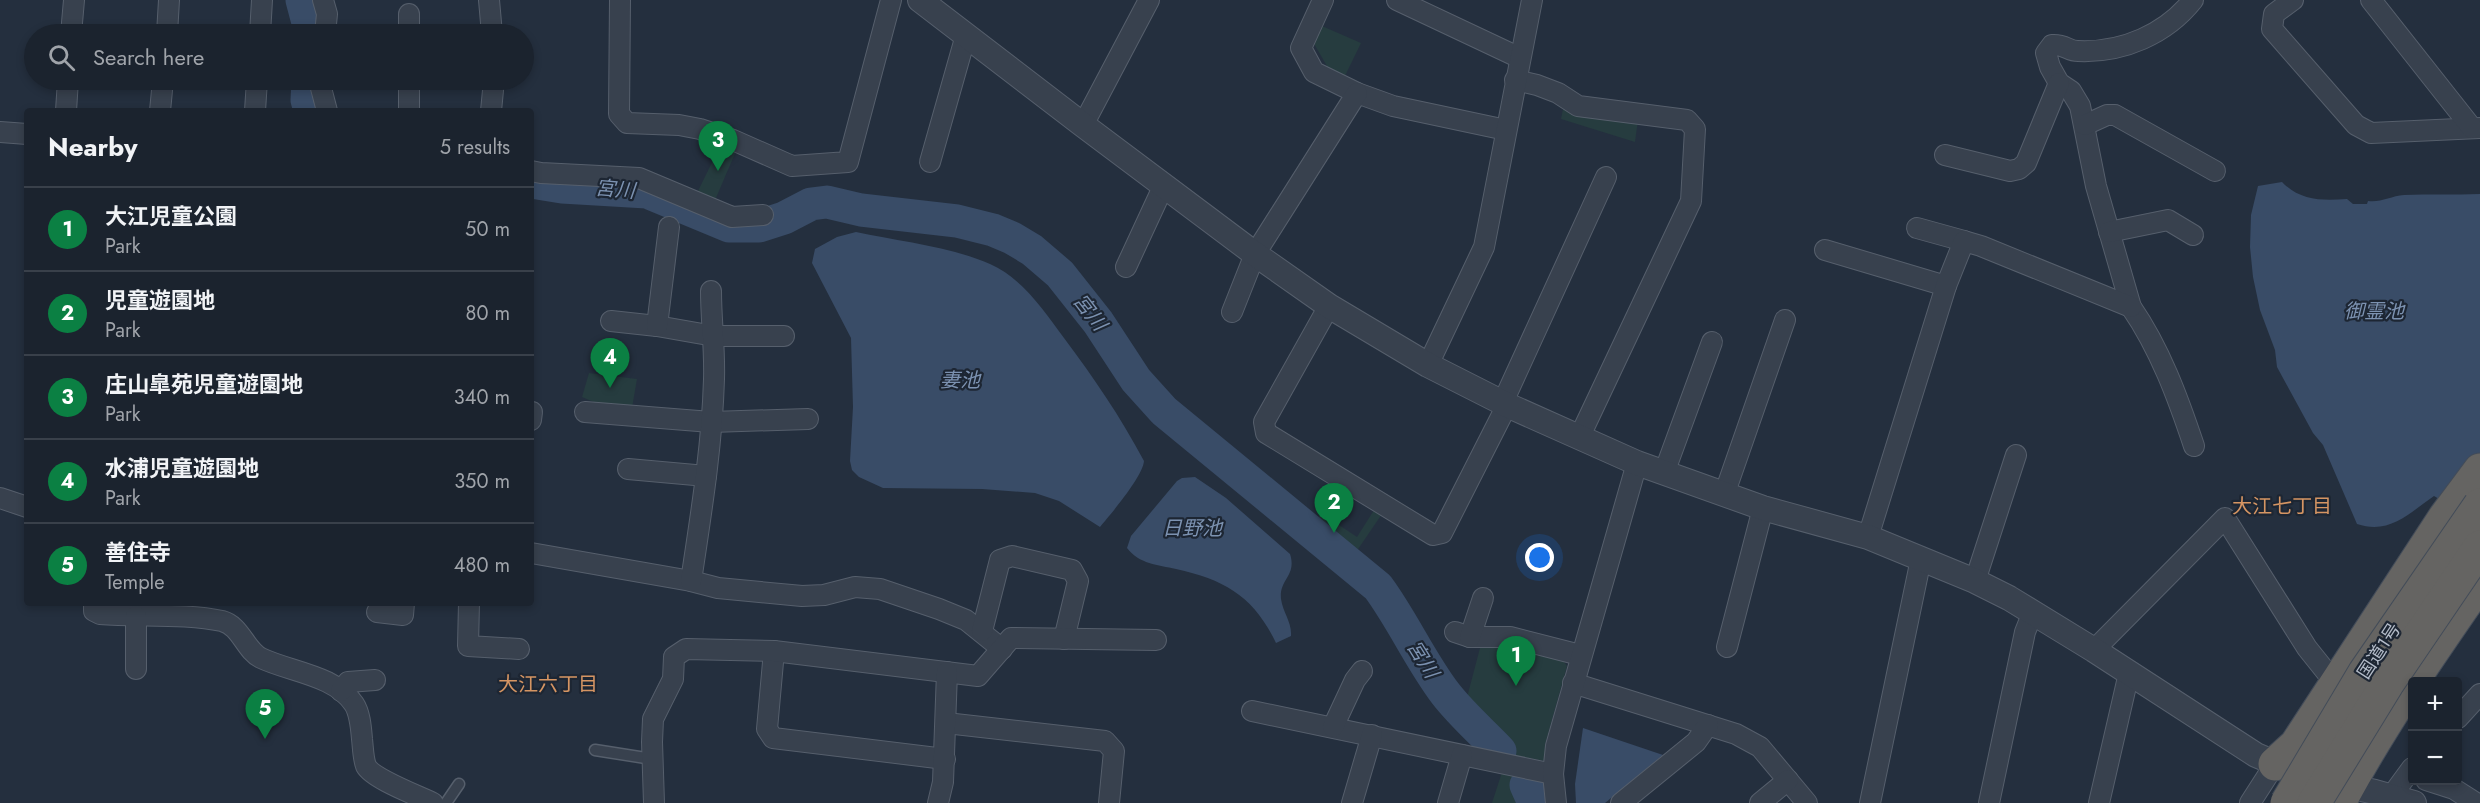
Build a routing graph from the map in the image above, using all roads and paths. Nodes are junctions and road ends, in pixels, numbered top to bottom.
1 (74, 0) edge
2 (169, 0) edge
3 (262, 0) edge
4 (323, 0) edge
5 (489, 0) edge
6 (620, 0) edge
7 (891, 0) edge
8 (921, 0) edge
9 (1149, 0) edge
10 (1323, 0) edge
11 (1397, 0) edge
12 (1532, 0) edge
13 (2193, 0) edge
14 (2293, 0) edge
15 (2371, 0) edge
16 (409, 14) dead end
17 (72, 24) edge
18 (167, 24) edge
19 (261, 24) edge
20 (326, 24) edge
21 (409, 24) edge
22 (491, 24) edge
23 (966, 35) junction
24 (1520, 58) junction
25 (1515, 80) junction
26 (2059, 83) junction
27 (67, 90) edge
28 (162, 90) edge
29 (256, 90) edge
30 (322, 90) edge
31 (409, 90) edge
32 (493, 90) edge
33 (1356, 93) junction
34 (66, 108) edge
35 (160, 108) edge
36 (255, 108) edge
37 (326, 108) edge
38 (409, 108) edge
39 (491, 108) edge
40 (1083, 125) junction
41 (2085, 125) junction
42 (2476, 128) edge
43 (1506, 130) junction
44 (0, 132) edge
45 (24, 134) edge
46 (1945, 155) dead end
47 (930, 162) dead end
48 (2215, 171) dead end
49 (534, 172) edge
50 (1606, 177) dead end
51 (1164, 185) junction
52 (763, 215) dead end
53 (669, 227) dead end
54 (1917, 228) dead end
55 (2109, 232) junction
56 (2193, 236) dead end
57 (1964, 241) junction
58 (1825, 249) dead end
59 (1255, 254) junction
60 (1126, 267) dead end
61 (1946, 286) junction
62 (711, 291) dead end
63 (1329, 306) junction
64 (2131, 307) junction
65 (1232, 312) dead end
66 (1785, 320) dead end
67 (611, 321) dead end
68 (657, 326) junction
69 (714, 336) junction
70 (784, 336) dead end
71 (1712, 342) dead end
72 (1428, 365) junction
73 (1505, 404) junction
74 (585, 412) dead end
75 (808, 419) dead end
76 (711, 422) junction
77 (1579, 438) junction
78 (2194, 446) dead end
79 (2016, 455) dead end
80 (1637, 463) junction
81 (627, 469) dead end
82 (2480, 470) edge
83 (1664, 473) junction
84 (706, 476) junction
85 (1724, 495) junction
86 (0, 498) edge
87 (24, 506) edge
88 (2480, 506) edge
89 (1763, 508) junction
90 (1868, 537) junction
91 (2480, 547) edge
92 (534, 554) edge
93 (1921, 559) junction
94 (691, 581) junction
95 (1975, 581) junction
96 (2480, 582) edge
97 (1483, 598) dead end
98 (94, 606) edge
99 (404, 606) edge
100 (469, 606) edge
101 (377, 612) dead end
102 (2033, 612) junction
103 (136, 616) junction
104 (982, 632) junction
105 (1064, 639) junction
106 (1156, 640) dead end
107 (1727, 647) dead end
108 (519, 649) dead end
109 (1002, 649) junction
110 (2094, 650) junction
111 (774, 651) junction
112 (1580, 655) junction
113 (136, 669) dead end
114 (1362, 671) dead end
115 (947, 672) junction
116 (2129, 673) junction
117 (375, 680) dead end
118 (1573, 683) junction
119 (2335, 683) junction
120 (341, 691) junction
121 (2480, 694) edge
122 (1252, 711) dead end
123 (2462, 713) edge
124 (946, 723) junction
125 (1708, 725) junction
126 (1333, 727) junction
127 (1372, 735) junction
128 (594, 750) dead end
129 (1462, 755) junction
130 (652, 759) junction
131 (945, 759) junction
132 (2276, 764) junction
133 (1553, 774) junction
134 (1788, 780) junction
135 (2408, 781) edge
136 (459, 784) dead end
137 (2443, 785) edge
138 (2391, 798) junction
139 (2336, 799) edge
140 (433, 803) edge
141 (446, 803) edge
142 (654, 803) edge
143 (938, 803) edge
144 (1109, 803) edge
145 (1352, 803) edge
146 (1448, 803) edge
147 (1556, 803) edge
148 (1621, 803) edge
149 (1760, 803) edge
150 (1807, 803) edge
151 (1870, 803) edge
152 (1989, 803) edge
153 (2099, 803) edge
154 (2250, 803) edge
155 (2287, 803) edge
156 (2414, 803) edge
157 (2476, 803) edge

1 - 17 street
2 - 18 street
3 - 19 street
4 - 20 street
5 - 22 street
6 - 7 street
8 - 23 street
9 - 40 street
10 - 33 street
11 - 24 street
12 - 24 street
13 - 26 street
14 - 42 street
15 - 42 street
16 - 21 street
23 - 40 street
23 - 47 street
24 - 25 street
25 - 43 street
25 - 77 street
26 - 41 street
26 - 46 street
27 - 34 street
28 - 35 street
29 - 36 street
30 - 37 street
31 - 38 street
32 - 39 street
33 - 43 street
33 - 59 street
40 - 51 street
41 - 48 street
41 - 55 street
43 - 72 street
44 - 45 street
49 - 52 street
50 - 73 street
51 - 59 street
51 - 60 street
53 - 68 street
54 - 57 street
55 - 56 street
55 - 64 street
57 - 61 street
57 - 64 street
58 - 61 street
59 - 63 street
59 - 65 street
61 - 90 street
62 - 69 street
63 - 72 street
63 - 73 street
64 - 78 street
66 - 85 street
67 - 68 street
68 - 69 street
69 - 70 street
69 - 76 street
71 - 83 street
72 - 73 street
73 - 77 street
74 - 76 street
75 - 76 street
76 - 84 street
77 - 80 street
79 - 95 street
80 - 83 street
80 - 112 street
81 - 84 street
82 - 119 highway
83 - 85 street
84 - 94 street
85 - 89 street
86 - 87 street
88 - 155 highway, 国道1号, bridge
89 - 90 street
89 - 107 street
90 - 93 street
91 - 139 highway, 国道1号, bridge
92 - 94 street
93 - 95 street
93 - 151 street
94 - 104 street
95 - 102 street
96 - 139 highway
97 - 112 street
98 - 103 street
99 - 101 street
100 - 108 street
102 - 110 street
102 - 152 street
103 - 113 street
103 - 120 street
104 - 105 street
104 - 109 street
105 - 106 street
105 - 109 street
109 - 115 street
110 - 116 street
110 - 119 street
111 - 115 street
111 - 130 street
111 - 131 street
112 - 118 street
114 - 126 street
115 - 124 street
116 - 132 street
116 - 153 street
117 - 120 street
118 - 125 street
118 - 133 street
119 - 132 highway
120 - 140 street
121 - 123 street
122 - 126 street
124 - 131 street
124 - 144 street
125 - 134 street
125 - 148 street
126 - 127 street
127 - 129 street
127 - 145 street
128 - 130 lane
129 - 133 street
129 - 146 street
130 - 142 street
131 - 143 street
132 - 139 street
132 - 154 street
133 - 147 street
134 - 149 street
134 - 150 street
135 - 138 street
136 - 141 lane
137 - 157 street
138 - 139 street
138 - 156 street

